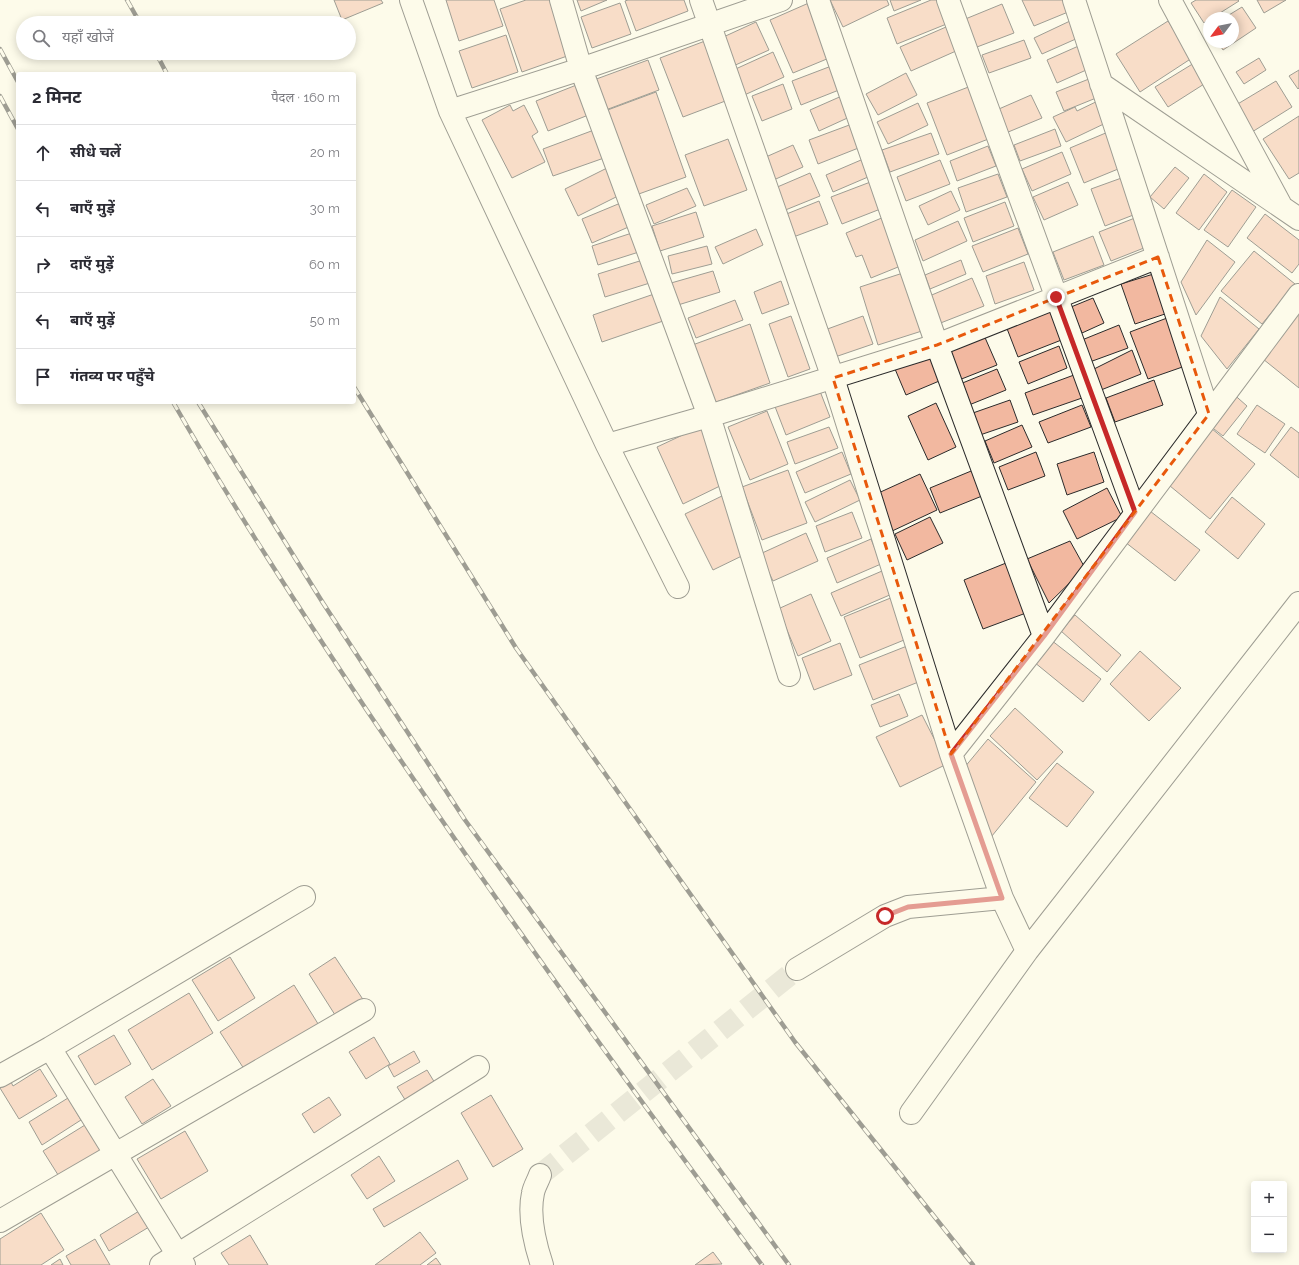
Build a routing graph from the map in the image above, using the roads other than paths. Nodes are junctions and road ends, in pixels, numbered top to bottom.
1 (411, 0) edge
2 (561, 0) edge
3 (701, 0) edge
4 (781, 0) edge
5 (818, 0) edge
6 (948, 0) edge
7 (1074, 0) edge
8 (1170, 0) edge
9 (710, 25) junction
10 (581, 69) junction
11 (1101, 84) junction
12 (450, 111) junction
13 (1290, 213) edge
14 (1158, 257) junction
15 (1299, 295) edge
16 (1056, 297) junction
17 (937, 345) junction
18 (833, 378) junction
19 (1209, 414) junction
20 (709, 416) junction
21 (606, 445) junction
22 (1135, 512) junction
23 (678, 587) dead end
24 (1299, 603) edge
25 (1044, 636) junction
26 (789, 675) dead end
27 (951, 754) junction
28 (304, 897) dead end
29 (1002, 898) junction
30 (1026, 951) junction
31 (797, 969) tunnel mouth
32 (364, 1010) dead end
33 (50, 1048) junction
34 (478, 1067) dead end
35 (0, 1076) edge
36 (912, 1113) dead end
37 (115, 1154) junction
38 (540, 1175) tunnel mouth
39 (0, 1221) edge
40 (174, 1262) edge
41 (542, 1265) edge

1 - 12 street
2 - 10 street
3 - 9 street
4 - 9 street
5 - 17 street
6 - 16 street
7 - 11 street
8 - 13 street
9 - 10 street
9 - 18 street
10 - 12 street
10 - 20 street
11 - 13 street
11 - 14 street
12 - 21 street
14 - 16 street
14 - 19 street
15 - 19 street
16 - 17 street
16 - 22 street
17 - 18 street
17 - 25 street
18 - 20 street
18 - 27 street
19 - 22 street
20 - 21 street
20 - 26 street
21 - 23 street
22 - 25 street
24 - 30 street
25 - 27 street
27 - 29 street
28 - 33 street
29 - 30 street
29 - 31 street
30 - 36 street
32 - 37 street
33 - 35 street
33 - 37 street
34 - 40 street
37 - 39 street
37 - 40 street
38 - 41 street

